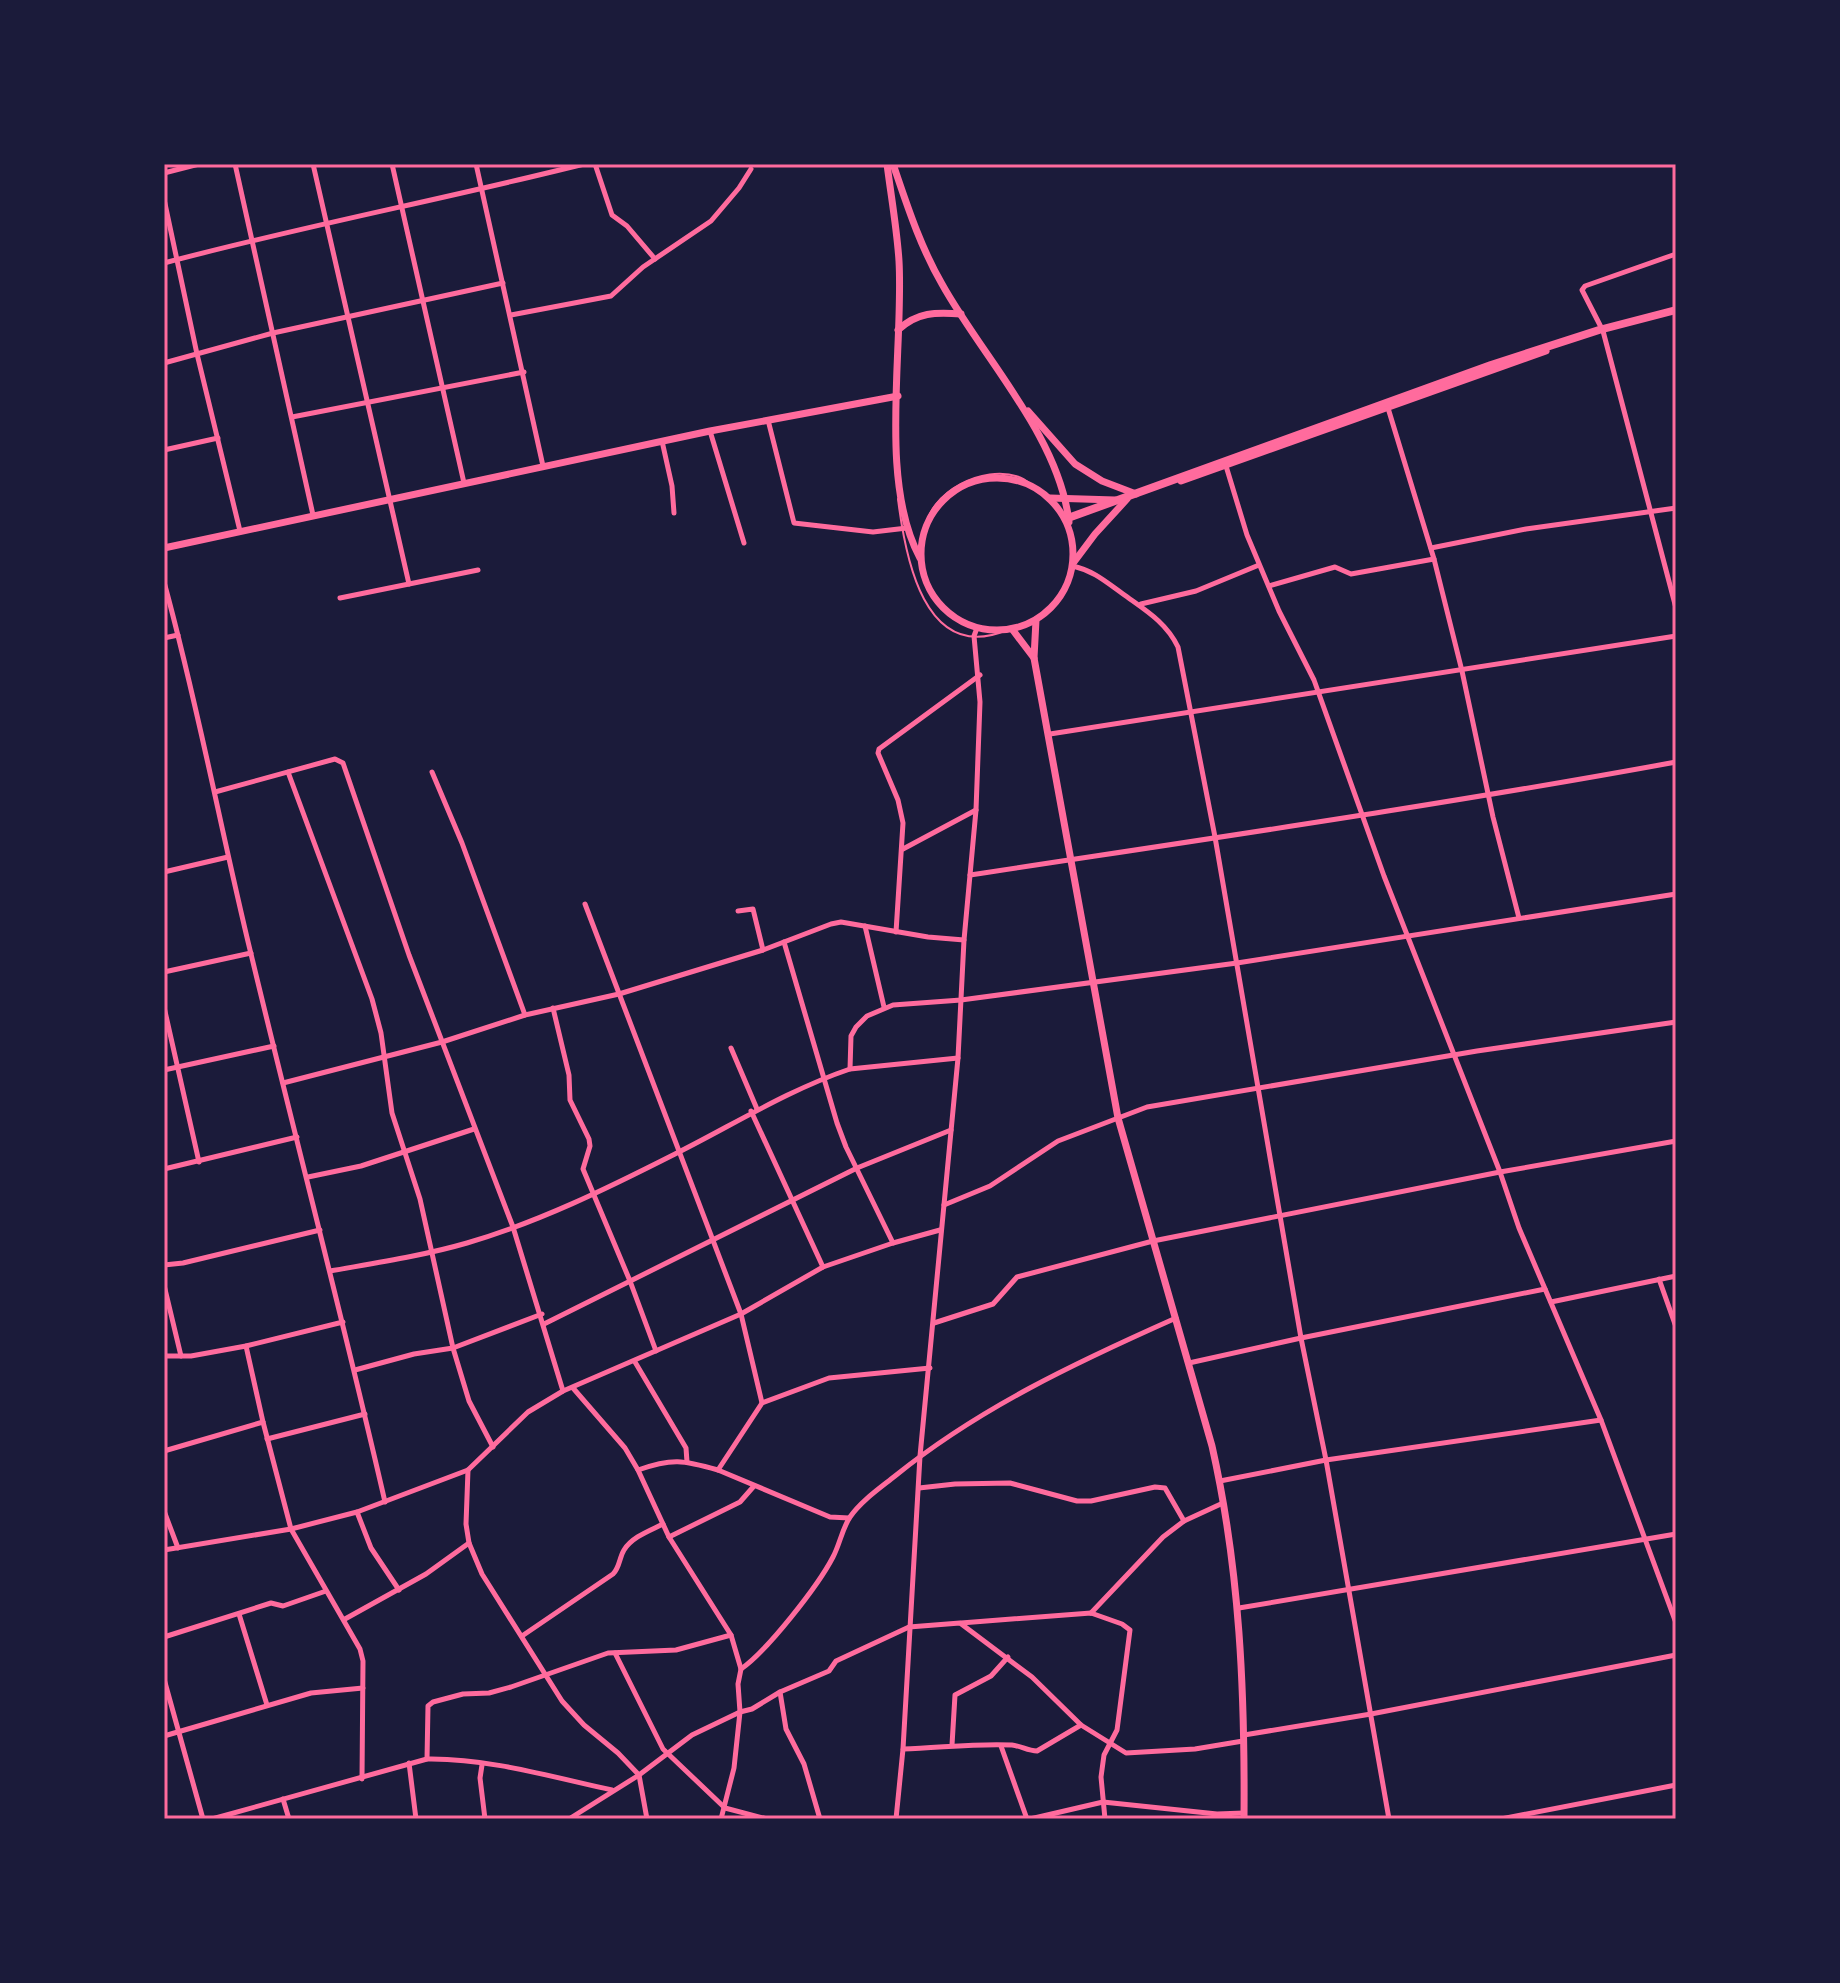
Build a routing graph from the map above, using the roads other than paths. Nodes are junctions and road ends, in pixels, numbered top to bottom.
1 (199, 164) edge
2 (235, 164) edge
3 (313, 164) edge
4 (392, 164) edge
5 (476, 164) edge
6 (584, 164) edge
7 (595, 164) edge
8 (887, 164) edge
9 (893, 164) edge
10 (751, 169) dead end
11 (164, 173) edge
12 (481, 190) junction
13 (164, 199) edge
14 (402, 208) junction
15 (326, 225) junction
16 (252, 240) junction
17 (1676, 254) edge
18 (179, 259) junction
19 (655, 259) junction
20 (164, 263) edge
21 (503, 283) junction
22 (424, 299) junction
23 (1676, 312) edge
24 (961, 314) junction
25 (511, 315) junction
26 (350, 316) junction
27 (898, 330) junction
28 (1603, 331) junction
29 (273, 333) junction
30 (197, 354) junction
31 (164, 363) edge
32 (524, 372) junction
33 (443, 388) junction
34 (894, 397) junction
35 (1018, 401) junction
36 (368, 402) junction
37 (1388, 408) junction
38 (292, 417) junction
39 (768, 420) junction
40 (710, 431) junction
41 (218, 438) junction
42 (662, 441) junction
43 (164, 450) edge
44 (543, 466) junction
45 (1226, 466) junction
46 (464, 483) junction
47 (1139, 495) junction
48 (1050, 498) junction
49 (1066, 498) junction
50 (390, 499) junction
51 (1127, 499) junction
52 (1676, 508) edge
53 (1651, 512) junction
54 (674, 513) dead end
55 (313, 515) junction
56 (1069, 522) junction
57 (904, 529) junction
58 (240, 531) junction
59 (744, 543) dead end
60 (164, 548) edge
61 (1431, 548) junction
62 (1434, 559) junction
63 (921, 560) junction
64 (1073, 564) junction
65 (1259, 565) junction
66 (478, 570) dead end
67 (164, 582) edge
68 (409, 584) junction
69 (1268, 587) junction
70 (340, 598) dead end
71 (1140, 604) junction
72 (1676, 608) edge
73 (1036, 620) junction
74 (1010, 630) junction
75 (976, 632) junction
76 (178, 635) junction
77 (1676, 636) edge
78 (164, 638) edge
79 (1034, 658) junction
80 (1462, 671) junction
81 (980, 675) junction
82 (1319, 694) junction
83 (1190, 712) junction
84 (1050, 734) junction
85 (1676, 762) edge
86 (288, 772) junction
87 (432, 772) dead end
88 (215, 792) junction
89 (1488, 797) junction
90 (976, 810) junction
91 (1363, 813) junction
92 (1215, 837) junction
93 (903, 849) junction
94 (228, 857) junction
95 (1071, 860) junction
96 (164, 872) edge
97 (970, 875) junction
98 (1676, 894) edge
99 (585, 904) dead end
100 (738, 911) dead end
101 (1519, 918) junction
102 (864, 925) junction
103 (896, 932) junction
104 (1409, 937) junction
105 (964, 940) junction
106 (784, 942) junction
107 (763, 950) junction
108 (251, 953) junction
109 (1237, 963) junction
110 (164, 972) edge
111 (1092, 982) junction
112 (619, 994) junction
113 (961, 1000) junction
114 (164, 1007) edge
115 (884, 1007) junction
116 (553, 1008) junction
117 (525, 1015) junction
118 (1676, 1022) edge
119 (442, 1042) junction
120 (274, 1046) junction
121 (731, 1048) dead end
122 (384, 1055) junction
123 (1454, 1055) junction
124 (958, 1058) junction
125 (177, 1067) junction
126 (850, 1069) junction
127 (164, 1070) edge
128 (825, 1079) junction
129 (283, 1083) junction
130 (1259, 1087) junction
131 (754, 1110) junction
132 (1118, 1118) junction
133 (474, 1129) junction
134 (951, 1130) junction
135 (297, 1137) junction
136 (1676, 1141) edge
137 (678, 1152) junction
138 (405, 1153) junction
139 (199, 1162) junction
140 (857, 1168) junction
141 (164, 1169) edge
142 (1500, 1172) junction
143 (308, 1177) junction
144 (591, 1195) junction
145 (790, 1200) junction
146 (944, 1205) junction
147 (1281, 1215) junction
148 (513, 1227) junction
149 (320, 1230) junction
150 (940, 1230) junction
151 (713, 1239) junction
152 (1153, 1241) junction
153 (893, 1243) junction
154 (432, 1251) junction
155 (164, 1265) edge
156 (823, 1267) junction
157 (330, 1271) junction
158 (1676, 1276) edge
159 (1659, 1279) junction
160 (630, 1281) junction
161 (164, 1285) edge
162 (1545, 1289) junction
163 (1551, 1302) junction
164 (542, 1314) junction
165 (741, 1314) junction
166 (1176, 1318) junction
167 (343, 1322) junction
168 (934, 1323) junction
169 (544, 1324) junction
170 (1676, 1327) edge
171 (1301, 1338) junction
172 (246, 1346) junction
173 (453, 1348) junction
174 (656, 1351) junction
175 (164, 1356) edge
176 (181, 1356) junction
177 (635, 1362) junction
178 (1189, 1363) junction
179 (930, 1368) junction
180 (355, 1370) junction
181 (573, 1388) junction
182 (563, 1391) junction
183 (762, 1403) junction
184 (365, 1414) junction
185 (1601, 1420) junction
186 (263, 1422) junction
187 (267, 1439) junction
188 (493, 1447) junction
189 (164, 1451) edge
190 (920, 1456) junction
191 (1326, 1460) junction
192 (687, 1462) junction
193 (468, 1470) junction
194 (638, 1470) junction
195 (718, 1470) junction
196 (1220, 1481) junction
197 (754, 1486) junction
198 (919, 1488) junction
199 (385, 1502) junction
200 (1223, 1503) junction
201 (164, 1511) edge
202 (357, 1512) junction
203 (849, 1518) junction
204 (1184, 1521) junction
205 (663, 1524) junction
206 (291, 1529) junction
207 (1676, 1534) edge
208 (669, 1537) junction
209 (1644, 1539) junction
210 (469, 1543) junction
211 (178, 1548) junction
212 (164, 1550) edge
213 (1348, 1587) junction
214 (399, 1590) junction
215 (326, 1591) junction
216 (1239, 1608) junction
217 (1091, 1613) junction
218 (239, 1614) junction
219 (345, 1619) junction
220 (960, 1623) junction
221 (1676, 1623) edge
222 (909, 1627) junction
223 (731, 1635) junction
224 (522, 1636) junction
225 (164, 1637) edge
226 (615, 1653) junction
227 (1676, 1655) edge
228 (1008, 1657) junction
229 (741, 1669) junction
230 (545, 1674) junction
231 (164, 1679) edge
232 (363, 1688) junction
233 (780, 1692) junction
234 (267, 1705) junction
235 (740, 1712) junction
236 (1371, 1714) junction
237 (1081, 1725) junction
238 (178, 1731) junction
239 (164, 1736) edge
240 (1244, 1738) junction
241 (1110, 1744) junction
242 (952, 1745) junction
243 (1001, 1746) junction
244 (903, 1749) junction
245 (667, 1752) junction
246 (427, 1759) junction
247 (409, 1763) junction
248 (482, 1765) junction
249 (639, 1775) junction
250 (362, 1779) junction
251 (1676, 1785) edge
252 (613, 1790) junction
253 (283, 1799) junction
254 (1103, 1802) junction
255 (725, 1808) junction
256 (1244, 1816) edge
257 (203, 1819) edge
258 (212, 1819) edge
259 (289, 1819) edge
260 (416, 1819) edge
261 (485, 1819) edge
262 (569, 1819) edge
263 (647, 1819) edge
264 (721, 1819) edge
265 (767, 1819) edge
266 (820, 1819) edge
267 (896, 1819) edge
268 (1029, 1819) edge
269 (1105, 1819) edge
270 (1389, 1819) edge
271 (1501, 1819) edge

1 - 11 street
2 - 16 street
3 - 15 street
4 - 14 street
5 - 12 street
6 - 12 street
7 - 19 street
8 - 27 main road
9 - 24 main road
10 - 19 street
12 - 14 street
12 - 21 street
13 - 18 street
14 - 15 street
14 - 22 street
15 - 16 street
15 - 26 street
16 - 18 street
16 - 29 street
17 - 28 street
18 - 20 street
18 - 30 street
19 - 25 street
21 - 22 street
21 - 25 street
22 - 26 street
22 - 33 street
23 - 28 main road
23 - 56 main road
24 - 27 main road
24 - 35 main road
25 - 32 street
26 - 29 street
26 - 36 street
27 - 34 main road
28 - 37 main road
28 - 53 street
29 - 30 street
29 - 38 street
30 - 31 street
30 - 41 street
32 - 33 street
32 - 44 street
33 - 36 street
33 - 46 street
34 - 39 main road
34 - 57 main road
35 - 47 main road
35 - 49 main road
36 - 38 street
36 - 50 street
37 - 45 main road
37 - 61 street
38 - 55 street
39 - 40 main road
39 - 57 street
40 - 42 main road
40 - 59 street
41 - 43 street
41 - 58 street
42 - 44 main road
42 - 54 street
44 - 46 main road
45 - 47 main road
45 - 65 street
46 - 50 main road
47 - 51 main road
48 - 49 main road
48 - 56 main road
48 - 63 main road
49 - 51 main road
49 - 56 main road
50 - 55 main road
50 - 68 street
51 - 64 main road
52 - 53 street
53 - 61 street
53 - 72 street
55 - 58 main road
56 - 64 main road
57 - 63 main road
57 - 75 lane
58 - 60 main road
61 - 62 street
62 - 69 street
62 - 80 street
63 - 75 main road
64 - 71 street
64 - 73 main road
65 - 69 street
65 - 71 street
66 - 68 street
67 - 76 street
68 - 70 street
69 - 82 street
71 - 83 street
73 - 74 main road
73 - 79 main road
74 - 75 main road
74 - 75 lane
74 - 79 main road
75 - 81 street
76 - 78 street
76 - 88 street
77 - 80 street
79 - 84 main road
80 - 82 street
80 - 89 street
81 - 90 street
81 - 93 street
82 - 83 street
82 - 91 street
83 - 84 street
83 - 92 street
84 - 95 main road
85 - 89 street
86 - 88 street
86 - 119 street
86 - 122 street
87 - 117 street
88 - 94 street
89 - 91 street
89 - 101 street
90 - 93 street
90 - 97 street
91 - 92 street
91 - 104 street
92 - 95 street
92 - 109 street
93 - 103 street
94 - 96 street
94 - 108 street
95 - 97 street
95 - 111 main road
97 - 105 street
98 - 101 street
99 - 112 street
100 - 107 street
101 - 104 street
102 - 103 street
102 - 106 street
102 - 115 street
103 - 105 street
104 - 109 street
104 - 123 street
105 - 113 street
106 - 107 street
106 - 128 street
107 - 112 street
108 - 110 street
108 - 120 street
109 - 111 street
109 - 130 street
111 - 113 street
111 - 132 main road
112 - 116 street
112 - 137 street
113 - 115 street
113 - 124 street
114 - 125 street
115 - 126 street
116 - 117 street
116 - 144 street
117 - 119 street
118 - 123 street
119 - 122 street
119 - 133 street
120 - 125 street
120 - 129 street
121 - 131 street
122 - 129 street
122 - 138 street
123 - 130 street
123 - 142 street
124 - 126 street
124 - 134 street
125 - 127 street
125 - 139 street
126 - 128 street
128 - 131 street
128 - 140 street
129 - 135 street
130 - 132 street
130 - 147 street
131 - 137 street
131 - 145 street
132 - 146 street
132 - 152 main road
133 - 138 street
133 - 148 street
134 - 140 street
134 - 146 street
135 - 139 street
135 - 143 street
136 - 142 street
137 - 144 street
137 - 151 street
138 - 143 street
138 - 154 street
139 - 141 street
140 - 145 street
140 - 153 street
142 - 147 street
142 - 162 street
143 - 149 street
144 - 148 street
144 - 160 street
145 - 151 street
145 - 156 street
146 - 150 street
147 - 152 street
147 - 171 street
148 - 154 street
148 - 164 street
149 - 155 street
149 - 157 street
150 - 153 street
150 - 168 street
151 - 160 street
151 - 165 street
152 - 166 main road
152 - 168 street
153 - 156 street
154 - 157 street
154 - 173 street
156 - 165 street
157 - 167 street
158 - 159 street
159 - 163 street
159 - 170 street
160 - 169 street
160 - 174 street
161 - 176 street
162 - 163 street
162 - 171 street
163 - 185 street
164 - 169 street
164 - 173 street
165 - 174 street
165 - 183 street
166 - 178 main road
166 - 190 street
167 - 172 street
167 - 180 street
168 - 179 street
169 - 182 street
171 - 178 street
171 - 191 street
172 - 176 street
172 - 186 street
173 - 180 street
173 - 188 street
174 - 177 street
175 - 176 street
177 - 181 street
177 - 192 street
178 - 196 main road
179 - 183 street
179 - 190 street
180 - 184 street
181 - 182 street
181 - 194 street
182 - 188 street
183 - 195 street
184 - 187 street
184 - 199 street
185 - 191 street
185 - 209 street
186 - 187 street
186 - 189 street
187 - 206 street
188 - 193 street
190 - 198 street
190 - 203 street
191 - 196 street
191 - 213 street
192 - 194 street
192 - 195 street
193 - 199 street
193 - 210 street
194 - 205 street
195 - 197 street
196 - 200 main road
197 - 203 street
197 - 208 street
198 - 204 street
198 - 222 street
199 - 202 street
200 - 204 street
200 - 216 main road
201 - 211 street
202 - 206 street
202 - 214 street
203 - 229 street
204 - 217 street
205 - 208 street
205 - 224 street
206 - 211 street
206 - 215 street
207 - 209 street
208 - 223 street
209 - 213 street
209 - 221 street
210 - 214 street
210 - 224 street
211 - 212 street
213 - 216 street
213 - 236 street
214 - 219 street
215 - 218 street
215 - 219 street
216 - 240 main road
217 - 220 street
217 - 241 street
218 - 225 street
218 - 234 street
219 - 232 street
220 - 222 street
220 - 228 street
222 - 233 street
222 - 244 street
223 - 226 street
223 - 229 street
224 - 230 street
226 - 230 street
226 - 245 street
227 - 236 street
228 - 237 street
228 - 242 street
229 - 235 street
230 - 246 street
230 - 249 street
231 - 238 street
232 - 234 street
232 - 250 street
233 - 235 street
233 - 266 street
234 - 238 street
235 - 245 street
235 - 255 street
236 - 240 street
236 - 270 street
237 - 241 street
237 - 243 street
238 - 239 street
238 - 257 street
240 - 241 street
240 - 256 main road
241 - 254 street
242 - 243 street
242 - 244 street
243 - 268 street
244 - 267 street
245 - 249 street
245 - 255 street
246 - 247 street
246 - 248 street
247 - 250 street
247 - 260 street
248 - 252 street
248 - 261 street
249 - 252 street
249 - 263 street
250 - 253 street
251 - 271 street
252 - 262 street
253 - 258 street
253 - 259 street
254 - 256 street
254 - 268 street
254 - 269 street
255 - 264 street
255 - 265 street

